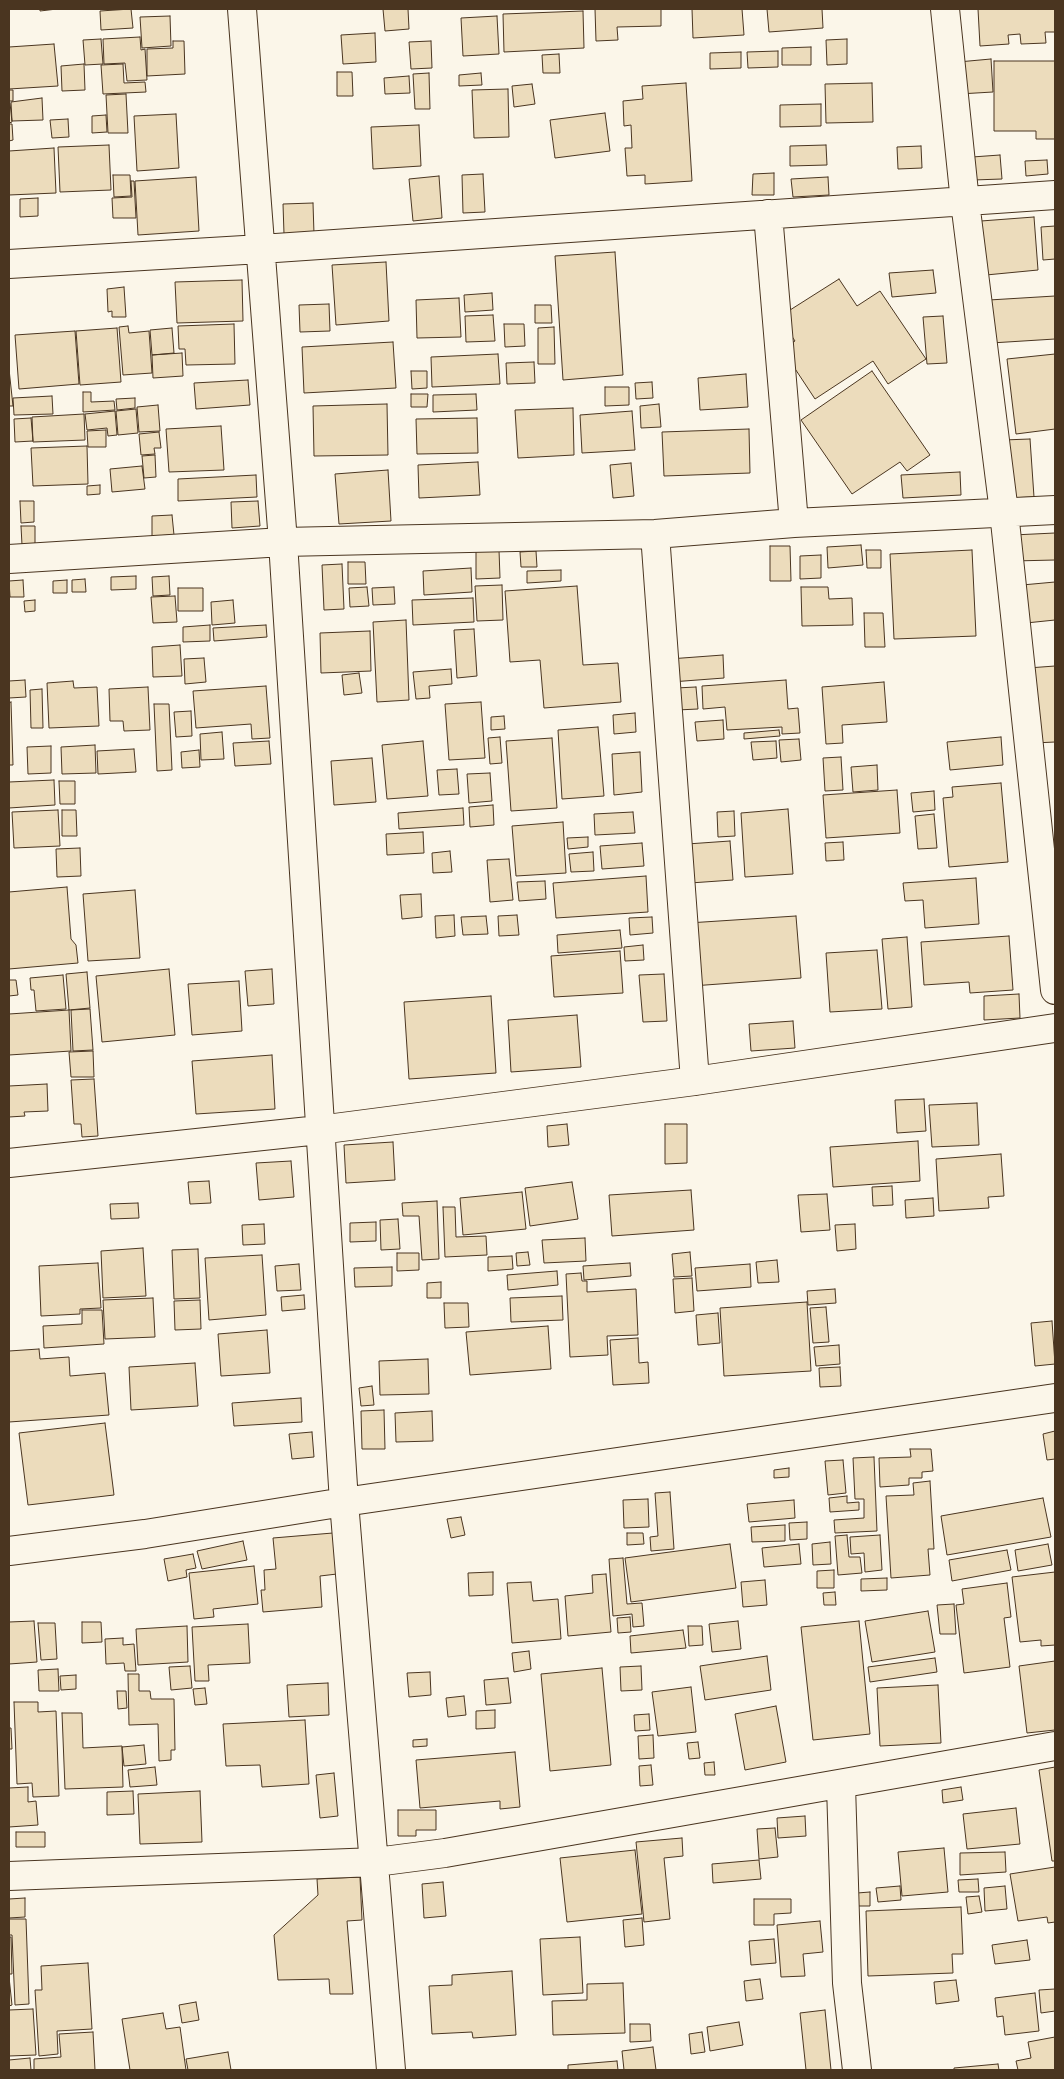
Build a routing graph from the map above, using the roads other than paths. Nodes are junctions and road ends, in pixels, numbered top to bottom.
1 (242, 9) edge
2 (945, 9) edge
3 (1055, 196) edge
4 (965, 202) junction
5 (768, 214) junction
6 (261, 249) junction
7 (9, 264) edge
8 (1055, 510) edge
9 (1004, 512) junction
10 (794, 523) junction
11 (655, 534) junction
12 (283, 542) junction
13 (9, 559) edge
14 (1055, 990) edge
15 (1055, 1028) edge
16 (695, 1082) junction
17 (319, 1130) junction
18 (9, 1163) edge
19 (1055, 1398) edge
20 (344, 1502) junction
21 (9, 1550) edge
22 (1055, 1746) edge
23 (841, 1785) junction
24 (376, 1862) junction
25 (9, 1876) edge
26 (391, 2070) edge
27 (857, 2070) edge

1 - 6 street
2 - 4 street
3 - 4 street
4 - 5 street
4 - 9 street
5 - 6 street
5 - 10 street
6 - 7 street
6 - 12 street
8 - 9 street
9 - 10 street
9 - 14 street
10 - 11 street
11 - 12 street
11 - 16 street
12 - 13 street
12 - 17 street
15 - 16 street
16 - 17 street
17 - 18 street
17 - 20 street
19 - 20 street
20 - 21 street
20 - 24 street
22 - 23 street
23 - 24 street
23 - 27 street
24 - 25 street
24 - 26 street

